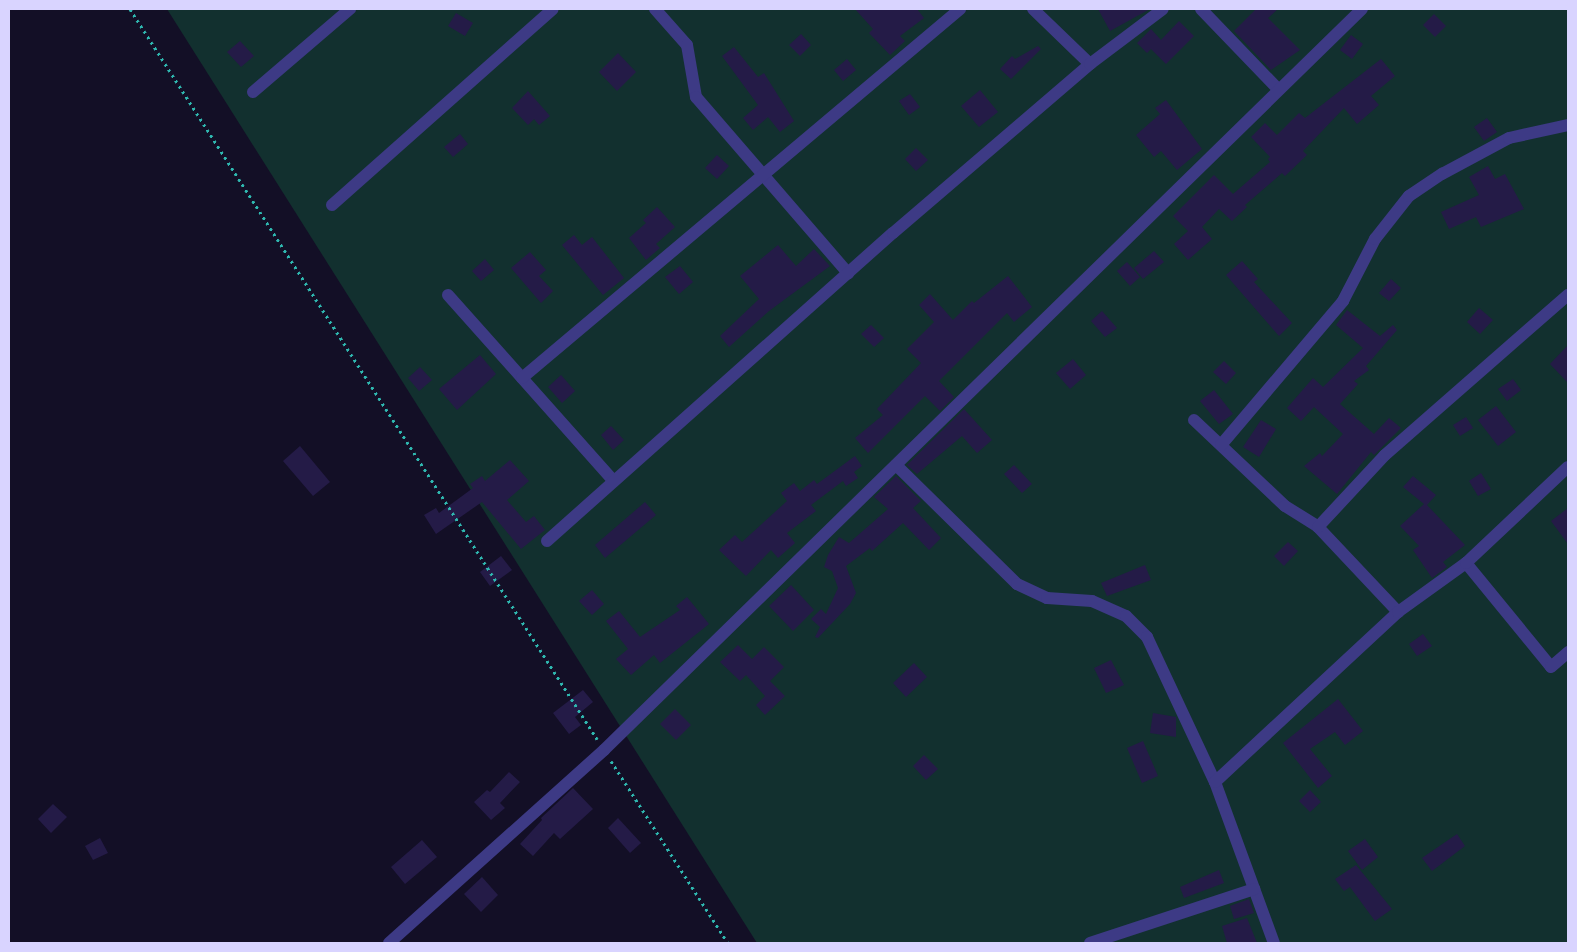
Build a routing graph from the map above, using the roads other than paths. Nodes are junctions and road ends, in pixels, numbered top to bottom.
1 (350, 9) edge
2 (553, 9) edge
3 (655, 9) edge
4 (960, 9) edge
5 (1033, 9) edge
6 (1163, 9) edge
7 (1201, 9) edge
8 (1362, 9) edge
9 (1090, 64) junction
10 (1279, 90) junction
11 (253, 92) dead end
12 (1568, 125) edge
13 (763, 175) junction
14 (332, 205) dead end
15 (848, 273) junction
16 (448, 295) dead end
17 (1568, 295) edge
18 (522, 378) junction
19 (1194, 420) dead end
20 (1221, 445) junction
21 (896, 465) junction
22 (1568, 467) edge
23 (614, 481) junction
24 (1318, 527) junction
25 (547, 540) dead end
26 (1466, 562) junction
27 (1398, 612) junction
28 (1568, 652) edge
29 (1215, 782) junction
30 (1254, 889) junction
31 (389, 943) edge
32 (1090, 943) edge
33 (1274, 943) edge

1 - 11 street
2 - 14 street
3 - 13 street
4 - 13 street
5 - 9 street
6 - 9 street
7 - 10 street
8 - 10 street
9 - 15 street
10 - 21 street
12 - 20 street
13 - 15 street
13 - 18 street
15 - 23 street
16 - 18 street
17 - 24 street
18 - 23 street
19 - 20 street
20 - 24 street
21 - 29 street
21 - 31 street
22 - 26 street
23 - 25 street
24 - 27 street
26 - 27 street
26 - 28 street
27 - 29 street
29 - 30 street
30 - 32 street
30 - 33 street

